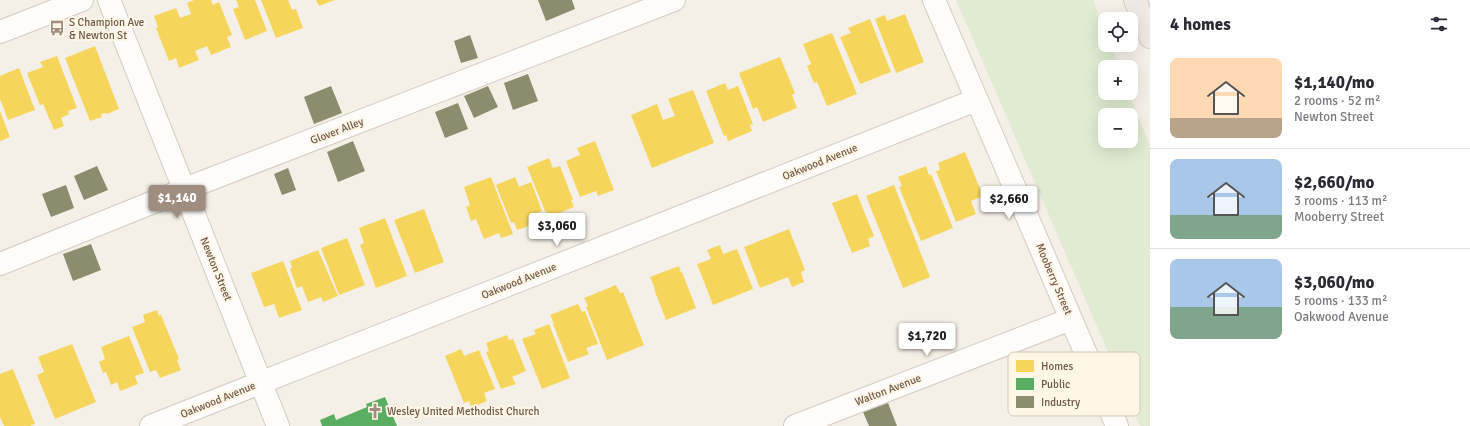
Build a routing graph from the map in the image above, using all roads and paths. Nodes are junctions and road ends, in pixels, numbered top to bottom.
1 (82, 0) edge
2 (109, 0) edge
3 (674, 0) edge
4 (934, 0) edge
5 (1135, 0) edge
6 (0, 32) edge
7 (1150, 37) edge
8 (976, 100) junction
9 (184, 190) junction
10 (0, 264) edge
11 (1071, 319) junction
12 (1085, 352) edge
13 (262, 382) junction
14 (1113, 416) edge
15 (151, 426) edge
16 (278, 426) edge
17 (795, 426) edge
18 (1117, 426) edge

1 - 6 street
2 - 9 street, Newton Street
3 - 9 street, Glover Alley
4 - 8 street, Mooberry Street
5 - 7 highway
8 - 11 street, Mooberry Street
8 - 13 street, Oakwood Avenue
9 - 10 street, Glover Alley
9 - 13 street, Newton Street
11 - 12 street, Mooberry Street
11 - 17 street, Walton Avenue
13 - 15 street, Oakwood Avenue
13 - 16 street, Newton Street
14 - 18 street, Mooberry Street

